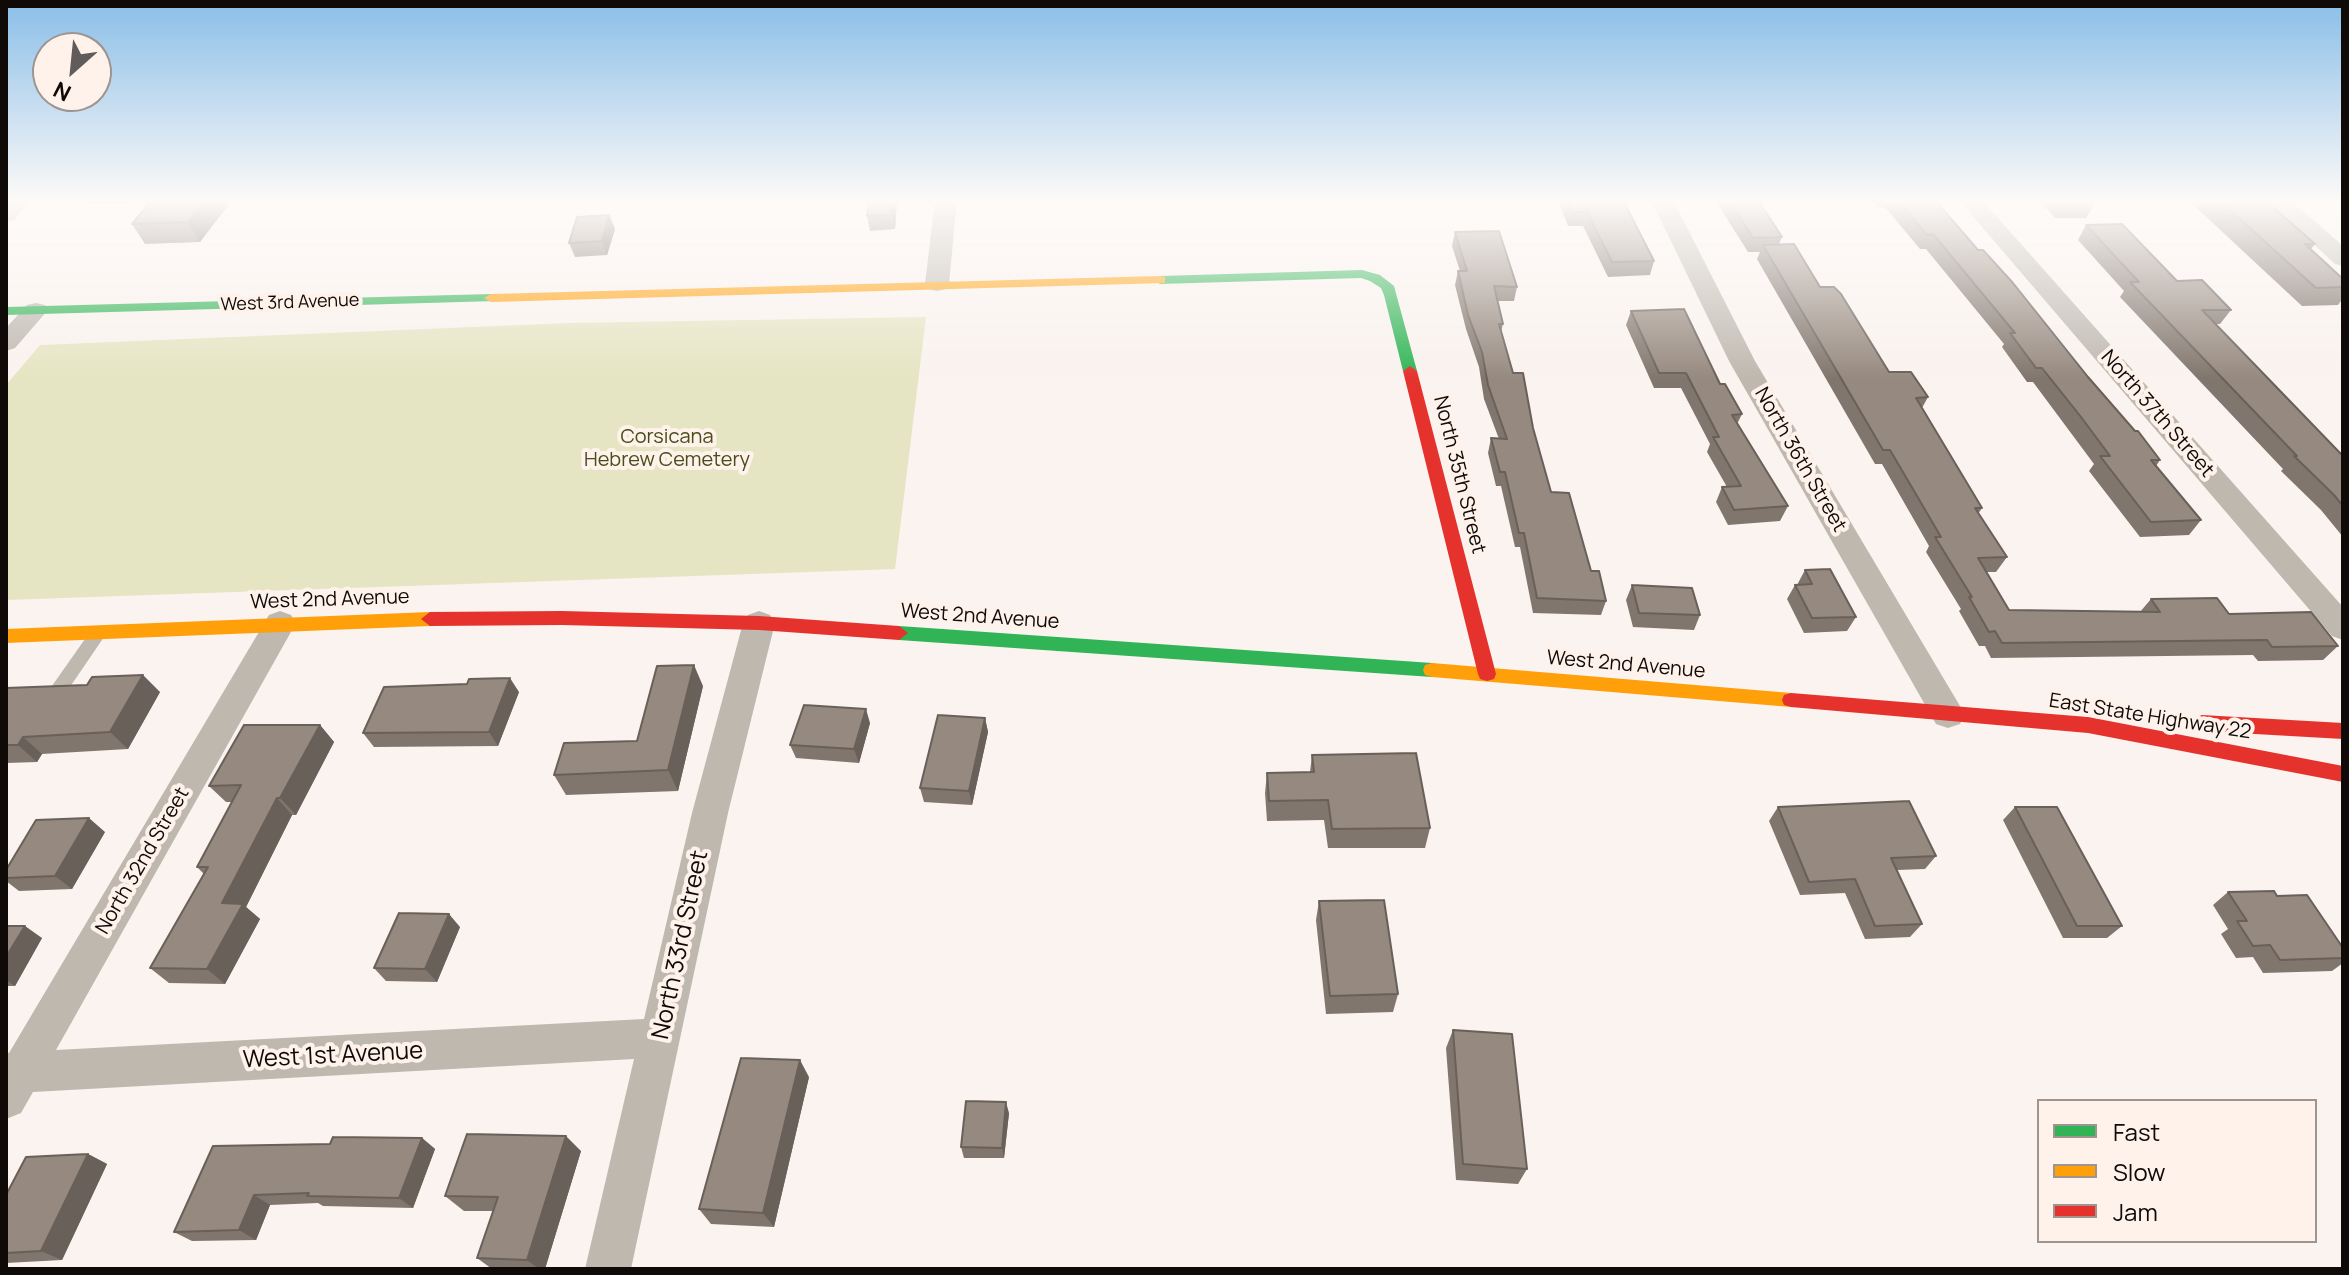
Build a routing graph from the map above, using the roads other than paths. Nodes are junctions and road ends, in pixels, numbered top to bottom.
1 (940, 260) edge
2 (1692, 260) edge
3 (2022, 260) edge
4 (937, 284) junction
5 (1387, 286) joint
6 (36, 310) junction
7 (6, 311) edge
8 (6, 343) edge
9 (280, 623) junction
10 (759, 623) junction
11 (2343, 628) edge
12 (99, 632) junction
13 (6, 636) edge
14 (1487, 674) junction
15 (53, 698) edge
16 (1948, 715) junction
17 (2088, 725) junction
18 (2343, 731) edge
19 (2343, 774) edge
20 (660, 1038) junction
21 (11, 1081) edge
22 (608, 1269) edge

1 - 4 street
2 - 16 street, North 36th Street
3 - 11 street, North 37th Street
4 - 5 main road, West 3rd Avenue
4 - 6 main road, West 3rd Avenue
5 - 14 main road, North 35th Street
6 - 7 main road, West 3rd Avenue
6 - 8 street
9 - 10 main road, West 2nd Avenue
9 - 12 main road, West 2nd Avenue
9 - 21 street, North 32nd Street
10 - 14 main road, West 2nd Avenue
10 - 20 street, North 33rd Street
12 - 13 main road, West 2nd Avenue
12 - 15 lane
14 - 16 main road, West 2nd Avenue
16 - 17 main road, East State Highway 22
17 - 18 main road
17 - 19 main road, East State Highway 22
20 - 21 street, West 1st Avenue
20 - 22 street, North 33rd Street

